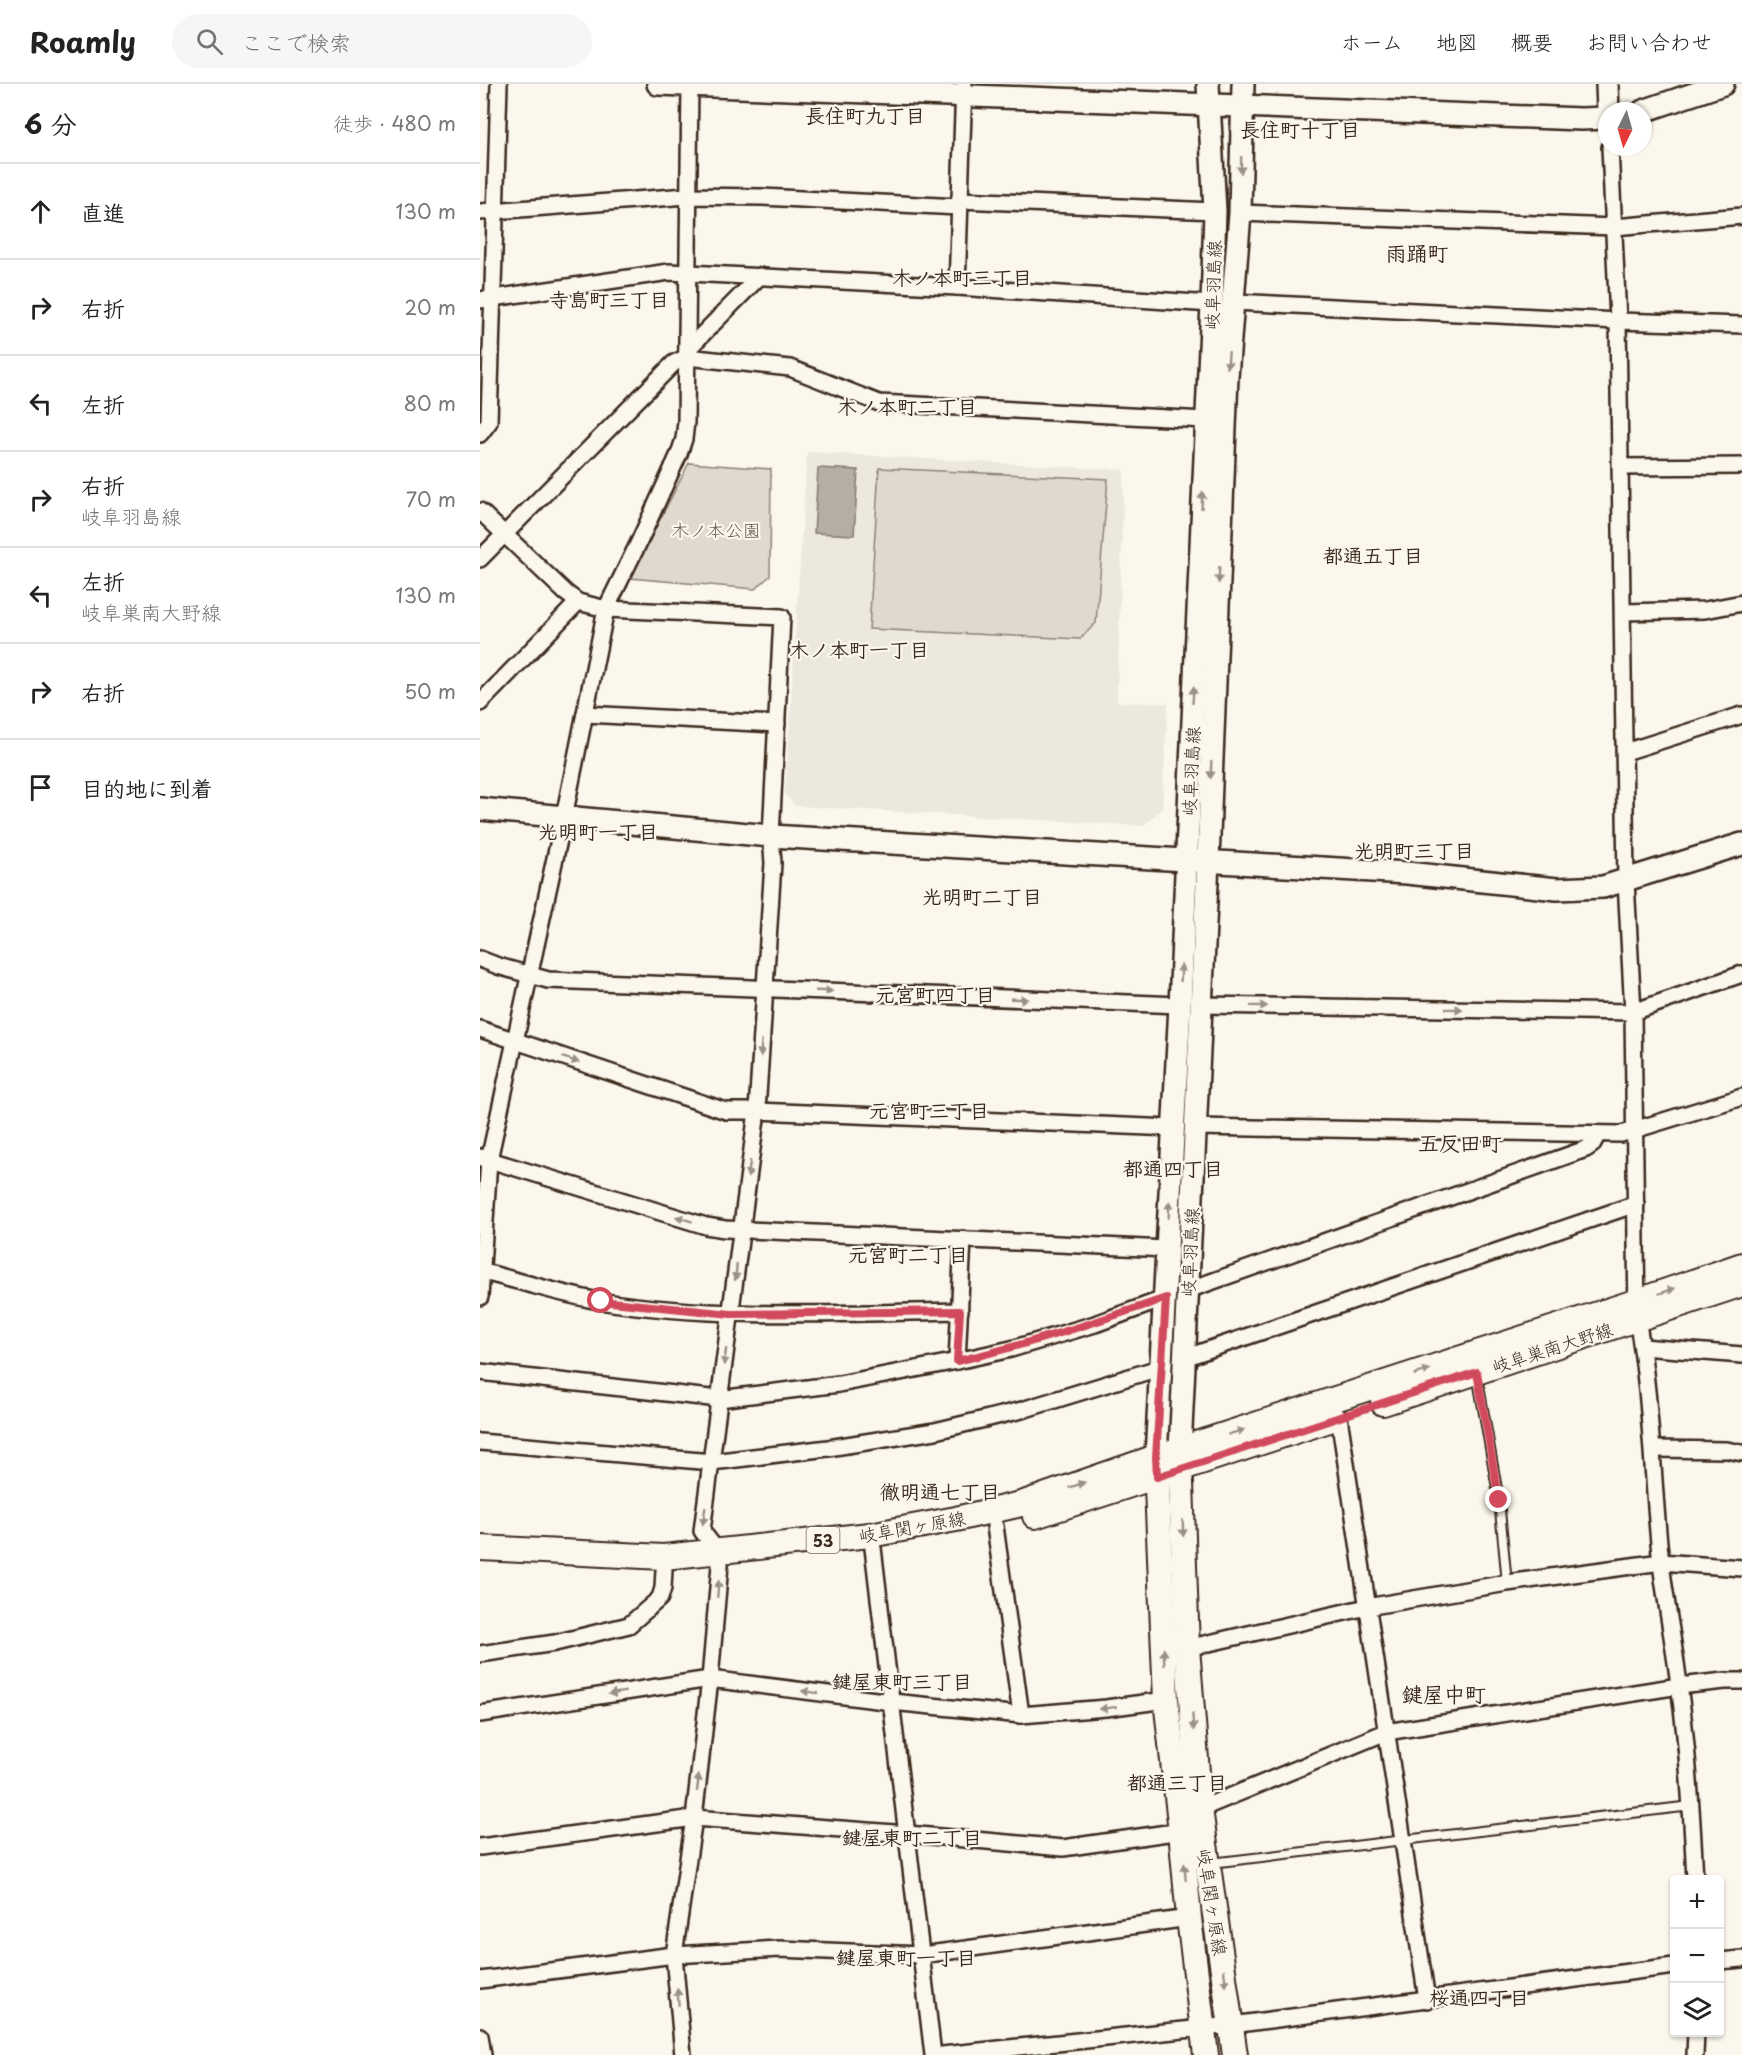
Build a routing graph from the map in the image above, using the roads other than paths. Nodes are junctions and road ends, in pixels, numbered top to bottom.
1 (499, 84) edge
2 (658, 84) edge
3 (1208, 84) edge
4 (1243, 84) edge
5 (1607, 84) edge
6 (1723, 84) edge
7 (690, 85) edge
8 (963, 89) edge
9 (1608, 102) edge
10 (1208, 106) junction
11 (1243, 107) junction
12 (1652, 108) edge
13 (1598, 118) edge
14 (1610, 156) edge
15 (687, 196) junction
16 (959, 203) junction
17 (1215, 211) junction
18 (487, 212) edge
19 (1240, 213) junction
20 (1742, 216) edge
21 (1614, 227) junction
22 (687, 273) junction
23 (760, 276) junction
24 (957, 287) junction
25 (486, 300) edge
26 (1234, 302) junction
27 (1212, 304) junction
28 (1618, 321) junction
29 (1742, 325) edge
30 (687, 353) junction
31 (1206, 420) junction
32 (480, 434) edge
33 (1621, 466) junction
34 (1742, 466) edge
35 (480, 511) edge
36 (506, 534) junction
37 (480, 560) edge
38 (578, 602) junction
39 (1742, 603) edge
40 (606, 609) junction
41 (1623, 612) junction
42 (480, 703) edge
43 (585, 714) junction
44 (1742, 715) edge
45 (777, 724) junction
46 (1624, 752) junction
47 (480, 809) edge
48 (564, 817) junction
49 (771, 836) junction
50 (1742, 844) edge
51 (1185, 861) junction
52 (1208, 861) junction
53 (1626, 881) junction
54 (480, 959) edge
55 (1742, 974) edge
56 (530, 976) junction
57 (765, 989) junction
58 (1190, 1005) junction
59 (1633, 1012) junction
60 (480, 1029) edge
61 (515, 1041) junction
62 (1742, 1097) edge
63 (757, 1111) junction
64 (1195, 1127) junction
65 (1173, 1128) junction
66 (1635, 1131) junction
67 (1598, 1134) junction
68 (484, 1158) edge
69 (1636, 1204) junction
70 (741, 1230) junction
71 (963, 1239) junction
72 (1167, 1249) junction
73 (1742, 1265) edge
74 (481, 1271) edge
75 (1742, 1284) edge
76 (1188, 1290) junction
77 (480, 1297) edge
78 (1166, 1298) junction
79 (1637, 1310) junction
80 (960, 1311) junction
81 (731, 1314) junction
82 (1642, 1347) junction
83 (1742, 1354) edge
84 (1184, 1358) junction
85 (957, 1361) junction
86 (1162, 1367) junction
87 (480, 1372) edge
88 (1477, 1372) junction
89 (719, 1399) junction
90 (1339, 1417) junction
91 (480, 1442) edge
92 (1653, 1449) junction
93 (1742, 1453) edge
94 (1181, 1459) junction
95 (712, 1462) junction
96 (1157, 1467) junction
97 (995, 1526) junction
98 (480, 1548) edge
99 (873, 1548) junction
100 (719, 1559) junction
101 (1661, 1562) junction
102 (480, 1564) edge
103 (1742, 1568) edge
104 (664, 1570) junction
105 (1507, 1583) junction
106 (1367, 1607) junction
107 (1187, 1648) junction
108 (480, 1654) edge
109 (710, 1679) junction
110 (1742, 1681) edge
111 (1679, 1686) junction
112 (1166, 1700) junction
113 (892, 1702) junction
114 (480, 1714) edge
115 (1021, 1715) junction
116 (1386, 1732) junction
117 (1691, 1806) junction
118 (1200, 1809) junction
119 (694, 1818) junction
120 (1181, 1832) junction
121 (908, 1834) junction
122 (1403, 1840) junction
123 (480, 1847) edge
124 (1206, 1864) junction
125 (1695, 1875) edge
126 (1189, 1918) junction
127 (674, 1955) junction
128 (922, 1955) junction
129 (1742, 1959) edge
130 (1724, 1961) edge
131 (1670, 1967) edge
132 (480, 1980) edge
133 (1427, 2000) junction
134 (1232, 2025) junction
135 (1203, 2028) junction
136 (480, 2036) edge
137 (1696, 2037) edge
138 (483, 2055) edge
139 (683, 2055) edge
140 (933, 2055) edge
141 (942, 2055) edge
142 (1206, 2055) edge
143 (1235, 2055) edge
144 (1695, 2055) edge

1 - 18 street
2 - 7 main road
3 - 10 main road, 岐阜羽島線
4 - 11 main road, 岐阜羽島線
5 - 9 main road
6 - 12 main road
7 - 8 main road
7 - 15 street
8 - 10 main road
8 - 16 street
10 - 11 main road
10 - 17 main road, 岐阜羽島線
11 - 13 main road
11 -> 19 main road, 岐阜羽島線
14 - 21 street
15 - 16 street
15 - 18 street
15 - 22 street
16 - 17 street
16 - 24 street
17 - 27 main road, 岐阜羽島線
18 - 25 street
19 - 21 street
19 - 26 main road, 岐阜羽島線
20 - 21 street
21 - 28 street
22 - 23 street
22 - 25 street
22 - 30 street
23 - 24 street
23 - 30 street
24 - 27 street
25 - 32 street
26 - 28 street
26 -> 52 main road, 岐阜羽島線
27 - 31 main road, 岐阜羽島線
28 - 29 street
28 - 33 street
30 - 31 street
30 - 36 street
30 - 40 street
51 -> 31 main road, 岐阜羽島線
33 - 34 street
33 - 41 street
35 - 36 street
36 - 37 street
36 - 38 street
38 - 40 street
38 - 42 street
39 - 41 street
40 - 43 street
40 - 45 street
41 - 46 street
43 - 45 street
43 - 48 street
44 - 46 street
45 - 49 street
46 - 53 street
47 - 48 main road
48 - 49 main road
48 - 56 street
49 - 51 main road
49 - 57 street
50 - 53 main road
51 - 52 main road
58 -> 51 main road, 岐阜羽島線
52 - 53 main road
52 - 58 main road, 岐阜羽島線
53 - 59 street
54 - 56 street
55 - 59 street
56 - 57 street
56 - 61 street
57 -> 58 street
57 -> 63 street
58 -> 59 street
58 - 64 main road, 岐阜羽島線
58 - 65 main road, 岐阜羽島線
59 - 66 street
60 - 61 street
61 -> 63 street
61 - 68 street
62 - 66 street
63 - 65 street
63 -> 70 street
64 - 67 street
64 - 76 main road, 岐阜羽島線
72 -> 65 main road, 岐阜羽島線
66 - 67 street
66 - 69 street
67 - 76 street
70 -> 68 street
68 - 74 street
69 - 79 street
69 - 84 street
70 - 71 street
70 -> 81 street
71 - 72 street
71 - 80 street
72 - 78 main road, 岐阜羽島線
79 -> 73 main road, 岐阜巣南大野線
74 - 77 street
74 - 81 street
75 - 79 main road, 岐阜巣南大野線
76 - 84 main road, 岐阜羽島線
78 - 85 street
78 - 86 main road, 岐阜羽島線
79 - 82 street
79 - 88 main road, 岐阜巣南大野線
94 -> 79 main road, 岐阜巣南大野線
80 - 81 street
80 - 85 street
81 -> 89 street
82 - 83 street
82 - 92 street
84 - 94 main road, 岐阜羽島線
85 - 89 street
86 - 95 street
86 - 96 main road, 岐阜羽島線
87 - 89 street
88 - 90 main road, 岐阜巣南大野線
88 - 105 lane
89 - 95 street
90 - 94 main road, 岐阜巣南大野線
90 - 106 street
91 - 95 street
92 - 93 street
92 - 101 street
94 - 96 main road, 岐阜関ヶ原線 / 53
94 -> 107 main road, 岐阜関ヶ原線
95 -> 100 street
96 - 97 main road, 岐阜関ヶ原線 / 53
100 -> 96 main road, 岐阜関ヶ原線 / 53
112 -> 96 main road, 岐阜関ヶ原線
97 - 99 main road, 岐阜関ヶ原線 / 53
97 - 115 street
98 - 100 main road, 岐阜関ヶ原線 / 53
99 - 100 main road, 岐阜関ヶ原線 / 53
99 - 113 street
100 - 104 main road, 岐阜関ヶ原線 / 53
109 -> 100 street
101 - 103 street
101 - 105 street
101 - 111 street
102 - 104 main road, 岐阜関ヶ原線 / 53
104 - 108 street
105 - 106 street
106 - 107 street
106 - 116 street
107 -> 118 main road, 岐阜関ヶ原線
113 -> 109 street
109 -> 114 street
119 -> 109 street
110 - 111 street
111 - 116 street
111 - 117 street
112 -> 115 street
112 - 120 main road, 岐阜関ヶ原線
113 - 115 street
113 - 121 street
116 - 118 street
116 - 122 street
117 - 122 lane
117 - 125 street
118 - 124 main road, 岐阜関ヶ原線
119 - 121 street
119 - 123 street
119 - 127 street
120 - 121 street
126 -> 120 main road, 岐阜関ヶ原線
121 - 128 street
122 - 124 lane
122 - 133 street
124 -> 134 main road, 岐阜関ヶ原線
126 - 128 street
126 - 135 main road, 岐阜関ヶ原線
127 - 128 street
127 - 132 street
139 -> 127 street
128 - 140 street
129 - 130 street
131 - 133 street
133 - 134 street
134 - 135 street
134 - 143 main road, 岐阜関ヶ原線
135 - 141 street
135 - 142 main road, 岐阜関ヶ原線
136 - 138 street
137 - 144 street

